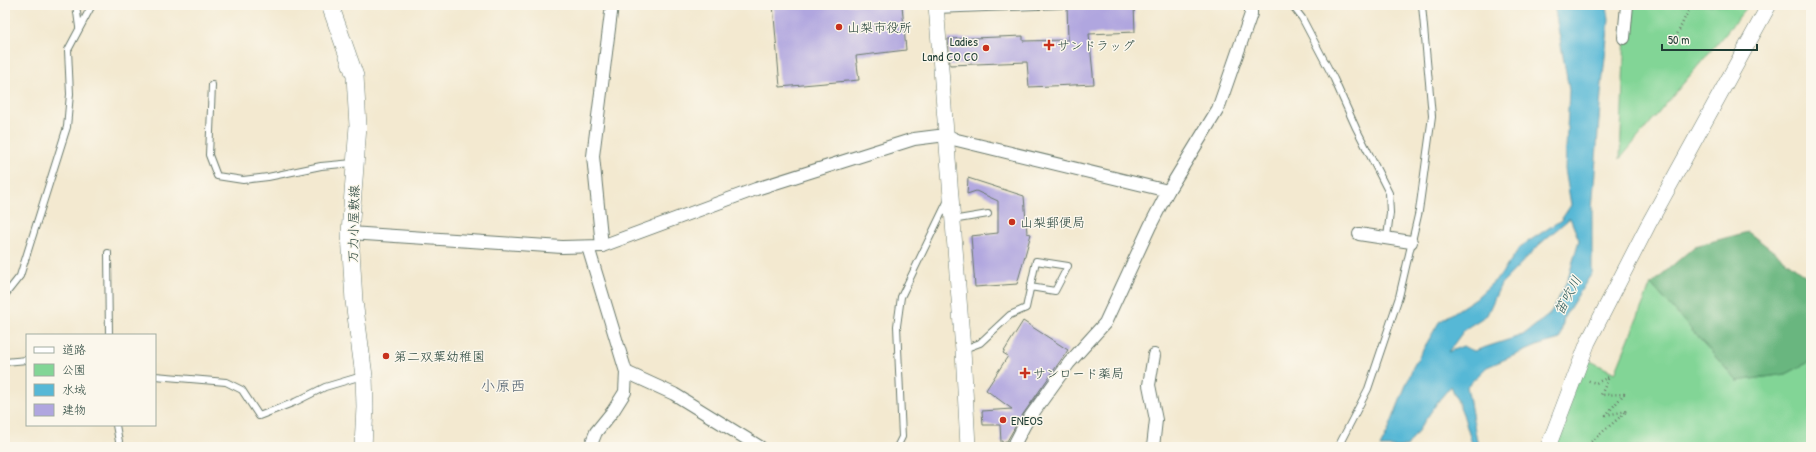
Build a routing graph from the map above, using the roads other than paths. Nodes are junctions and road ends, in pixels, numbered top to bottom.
1 (76, 5) edge
2 (92, 5) edge
3 (330, 5) edge
4 (612, 5) edge
5 (1061, 5) edge
6 (1251, 5) edge
7 (1292, 5) edge
8 (1422, 5) edge
9 (1627, 5) edge
10 (1768, 5) edge
11 (936, 7) edge
12 (964, 7) edge
13 (79, 27) junction
14 (1624, 38) dead end
15 (212, 85) dead end
16 (946, 135) junction
17 (355, 163) junction
18 (1168, 192) junction
19 (950, 196) junction
20 (988, 214) dead end
21 (952, 220) junction
22 (350, 233) junction
23 (1360, 234) dead end
24 (1387, 237) junction
25 (1412, 242) junction
26 (602, 246) junction
27 (588, 247) junction
28 (108, 253) dead end
29 (1030, 286) junction
30 (5, 295) edge
31 (109, 334) edge
32 (963, 350) junction
33 (1154, 355) dead end
34 (26, 360) edge
35 (5, 362) edge
36 (626, 372) junction
37 (156, 376) edge
38 (364, 376) junction
39 (116, 426) edge
40 (120, 447) edge
41 (363, 447) edge
42 (590, 447) edge
43 (760, 447) edge
44 (897, 447) edge
45 (968, 447) edge
46 (1013, 447) edge
47 (1154, 447) edge
48 (1338, 447) edge
49 (1548, 447) edge

1 - 13 lane
2 - 13 lane
3 - 17 main road, 万力小屋敷線
4 - 26 street
5 - 12 lane
6 - 18 street
7 - 24 lane
8 - 25 lane
9 - 14 street
10 - 49 street
11 - 12 lane
11 - 16 street
13 - 30 lane
15 - 17 lane
16 - 18 street
16 - 19 street
16 - 26 street
17 - 22 main road, 万力小屋敷線
18 - 46 street
19 - 21 street
19 - 44 lane
20 - 21 lane
21 - 32 street
22 - 27 street
22 - 38 main road, 万力小屋敷線
23 - 24 street
24 - 25 street
25 - 48 lane
26 - 27 street
27 - 36 street
28 - 31 lane
29 - 29 lane
29 - 32 lane
32 - 45 street
33 - 47 street
34 - 35 lane
36 - 42 street
36 - 43 street
37 - 38 lane
38 - 41 main road, 万力小屋敷線
39 - 40 lane

